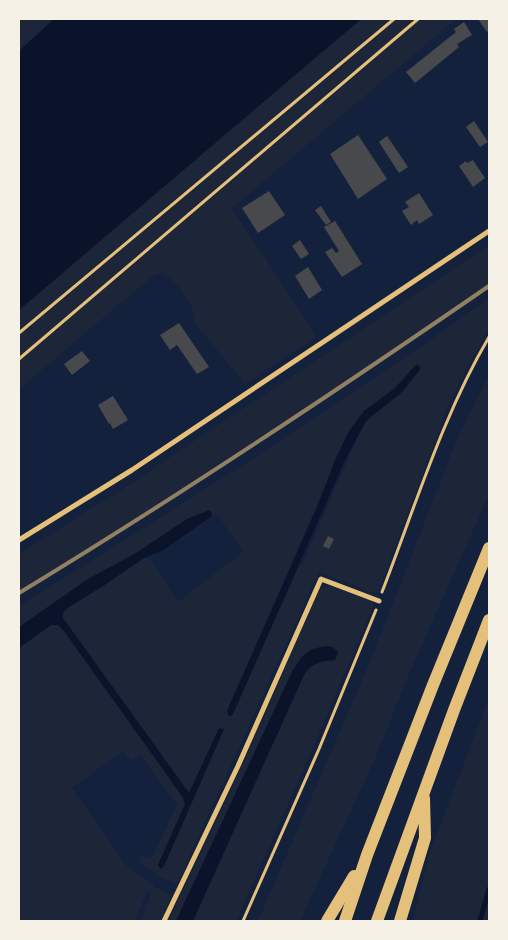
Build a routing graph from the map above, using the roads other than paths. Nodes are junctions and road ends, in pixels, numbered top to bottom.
1 (489, 231) edge
2 (19, 540) edge
3 (489, 548) edge
4 (379, 601) road end
5 (489, 620) edge
6 (424, 790) junction
7 (367, 855) junction
8 (164, 921) edge
9 (327, 921) edge
10 (345, 921) edge
11 (377, 921) edge
12 (400, 921) edge

1 - 2 street
3 - 7 highway
4 - 8 street
5 - 6 highway
6 - 11 highway
6 - 12 highway
7 - 9 highway
7 - 10 highway

